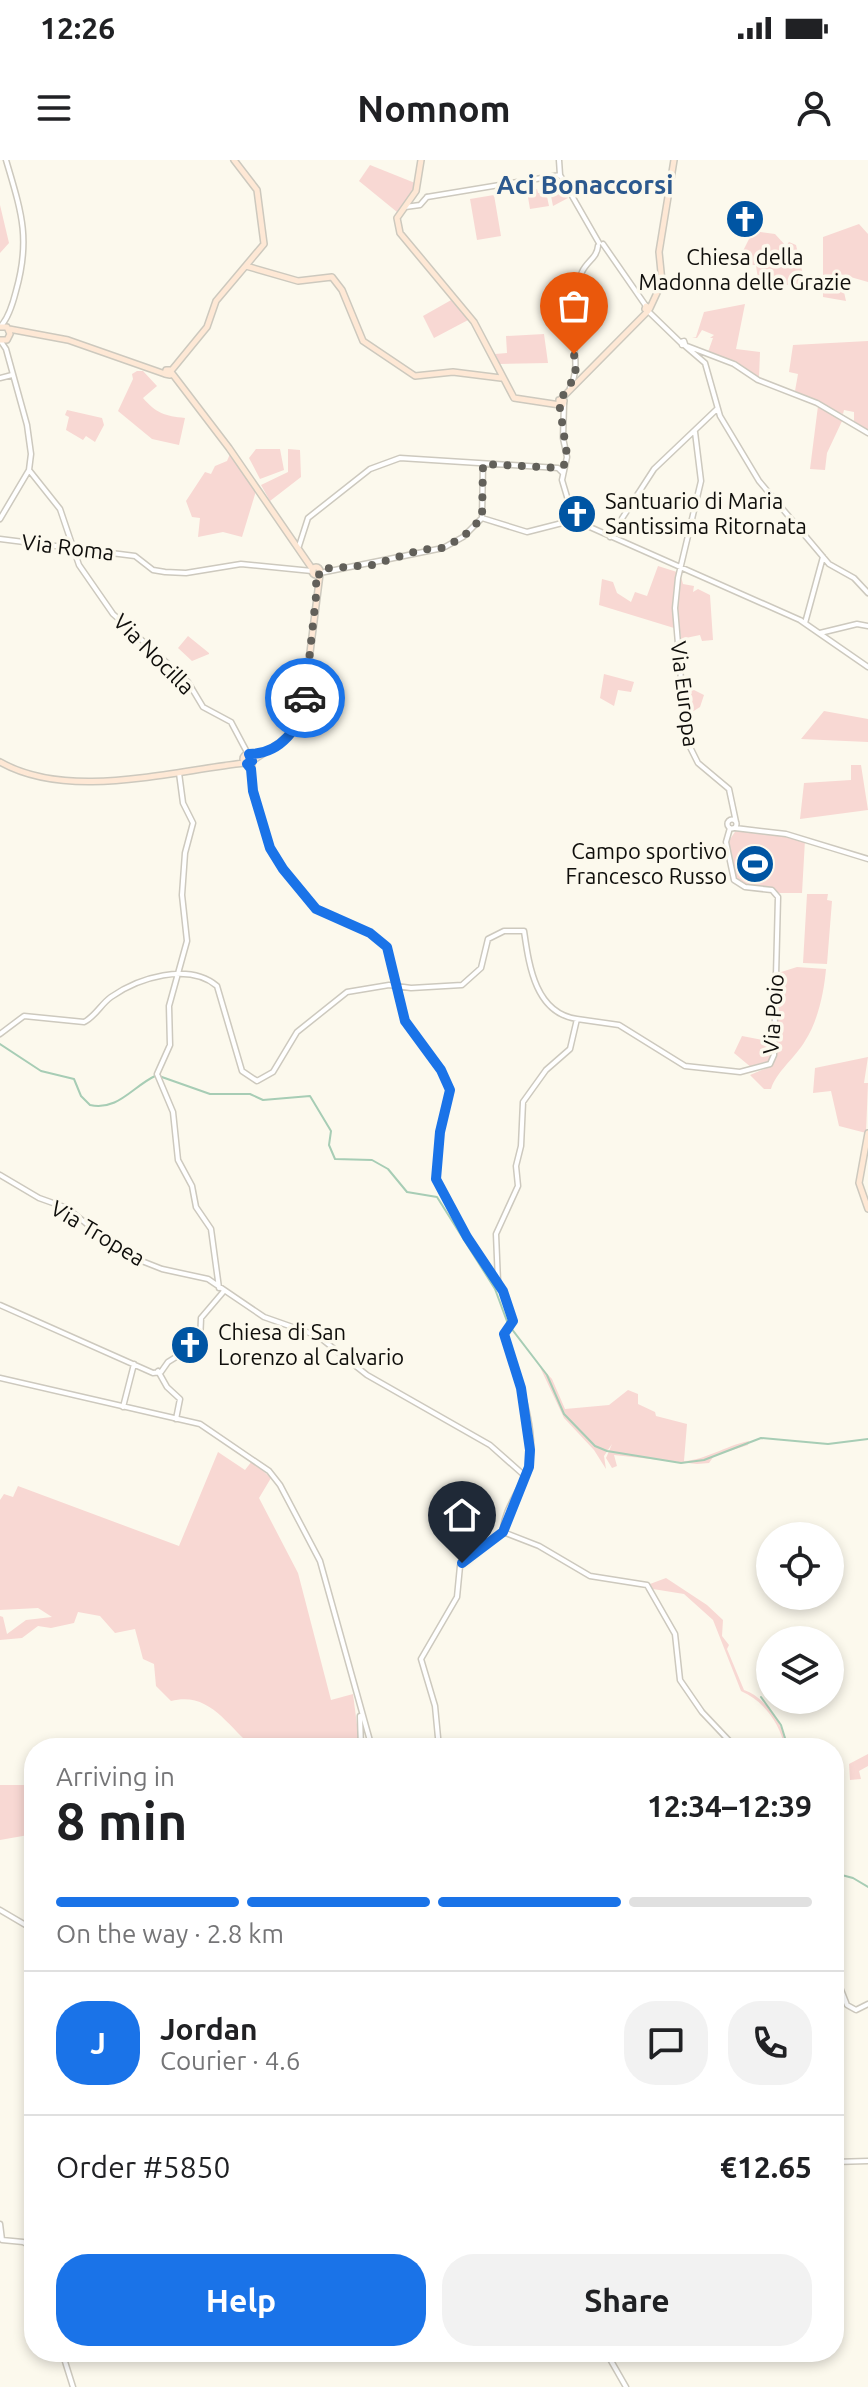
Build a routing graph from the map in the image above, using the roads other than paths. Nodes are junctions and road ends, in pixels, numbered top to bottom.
1 (6, 160) edge
2 (234, 160) edge
3 (421, 160) edge
4 (559, 160) edge
5 (674, 160) edge
6 (560, 172) junction
7 (415, 193) junction
8 (427, 197) junction
9 (416, 206) junction
10 (403, 208) junction
11 (600, 244) junction
12 (246, 266) junction
13 (648, 309) junction
14 (7, 319) junction
15 (0, 327) edge
16 (8, 329) junction
17 (29, 335) junction
18 (5, 339) edge
19 (698, 352) junction
20 (170, 371) junction
21 (12, 375) junction
22 (584, 377) junction
23 (0, 378) edge
24 (502, 378) junction
25 (567, 394) junction
26 (562, 402) junction
27 (717, 407) junction
28 (695, 432) junction
29 (868, 433) edge
30 (483, 464) junction
31 (565, 464) junction
32 (558, 468) junction
33 (30, 472) junction
34 (562, 474) junction
35 (482, 518) junction
36 (0, 519) edge
37 (574, 520) junction
38 (563, 525) junction
39 (581, 525) junction
40 (610, 537) junction
41 (0, 539) edge
42 (299, 546) junction
43 (70, 547) junction
44 (823, 557) junction
45 (681, 567) junction
46 (317, 571) junction
47 (868, 593) edge
48 (805, 623) junction
49 (868, 626) edge
50 (820, 633) junction
51 (868, 667) edge
52 (248, 759) junction
53 (0, 762) edge
54 (179, 772) junction
55 (734, 825) junction
56 (868, 859) edge
57 (179, 975) junction
58 (398, 984) junction
59 (389, 985) junction
60 (399, 991) junction
61 (577, 1019) junction
62 (0, 1034) edge
63 (868, 1133) edge
64 (0, 1175) edge
65 (868, 1209) edge
66 (498, 1282) junction
67 (222, 1289) junction
68 (0, 1305) edge
69 (134, 1364) junction
70 (158, 1372) junction
71 (0, 1378) edge
72 (123, 1407) junction
73 (176, 1419) junction
74 (525, 1476) junction
75 (503, 1532) junction
76 (357, 1698) junction
77 (361, 1738) edge
78 (369, 1738) edge
79 (438, 1738) edge
80 (727, 1738) edge
81 (0, 1910) edge
82 (24, 1924) edge
83 (844, 1997) edge
84 (868, 2004) edge
85 (868, 2161) edge
86 (844, 2162) edge
87 (0, 2224) edge
88 (24, 2243) edge
89 (65, 2362) edge
90 (612, 2362) edge
91 (73, 2387) edge
92 (626, 2387) edge

1 - 14 street
2 - 12 main road
3 - 7 main road
4 - 6 street
5 - 13 main road
6 - 8 street
6 - 11 street
7 - 8 street
7 - 9 street
7 - 10 main road
8 - 9 street
9 - 10 street
10 - 24 main road
11 - 13 street
11 - 25 street
12 - 20 main road
12 - 24 main road
13 - 19 street
13 - 22 main road
14 - 15 street
14 - 16 street
15 - 16 main road
16 - 17 main road
16 - 18 main road
17 - 18 main road
17 - 20 main road
18 - 21 street
19 - 27 street
19 - 29 street
20 - 42 main road
21 - 23 street
21 - 33 street
22 - 25 main road
22 - 26 main road
24 - 26 main road
25 - 26 main road
26 - 31 street
27 - 28 street
27 - 44 street
28 - 40 street
28 - 45 street, Via Europa
30 - 32 street
30 - 35 street
30 - 42 street
31 - 32 street
31 - 34 street
32 - 34 street
33 - 36 street
33 - 43 street, Via Nocilla
34 - 37 street
35 - 38 street
35 - 46 street, Via Roma
37 - 38 street
37 - 39 street
38 - 39 street
39 - 40 street
40 - 45 street
41 - 43 street, Via Roma
42 - 46 main road
43 - 46 street, Via Roma
43 - 52 street, Via Nocilla
44 - 47 street
44 - 48 street
45 - 48 street
45 - 55 street, Via Europa
46 - 52 main road
48 - 50 street
49 - 50 street
50 - 51 street
52 - 54 main road
52 - 58 street, Via Nocilla
53 - 54 main road
54 - 57 street
55 - 56 street
55 - 61 street, Via Poio
57 - 59 street
57 - 62 street
57 - 67 street
58 - 59 street
58 - 60 street, Via Nocilla
58 - 61 street
59 - 60 street
60 - 66 street, Via Nocilla
61 - 66 street
63 - 65 main road
64 - 67 street, Via Tropea
66 - 74 street
67 - 70 street
67 - 74 street, Via Tropea
68 - 69 street
69 - 70 street
69 - 72 street
70 - 73 street
71 - 72 street
72 - 73 street
73 - 76 street
74 - 75 street
75 - 79 street
75 - 80 street
76 - 77 street
76 - 78 street
81 - 82 street
83 - 84 street
85 - 86 street
87 - 88 street
89 - 91 street
90 - 92 street

